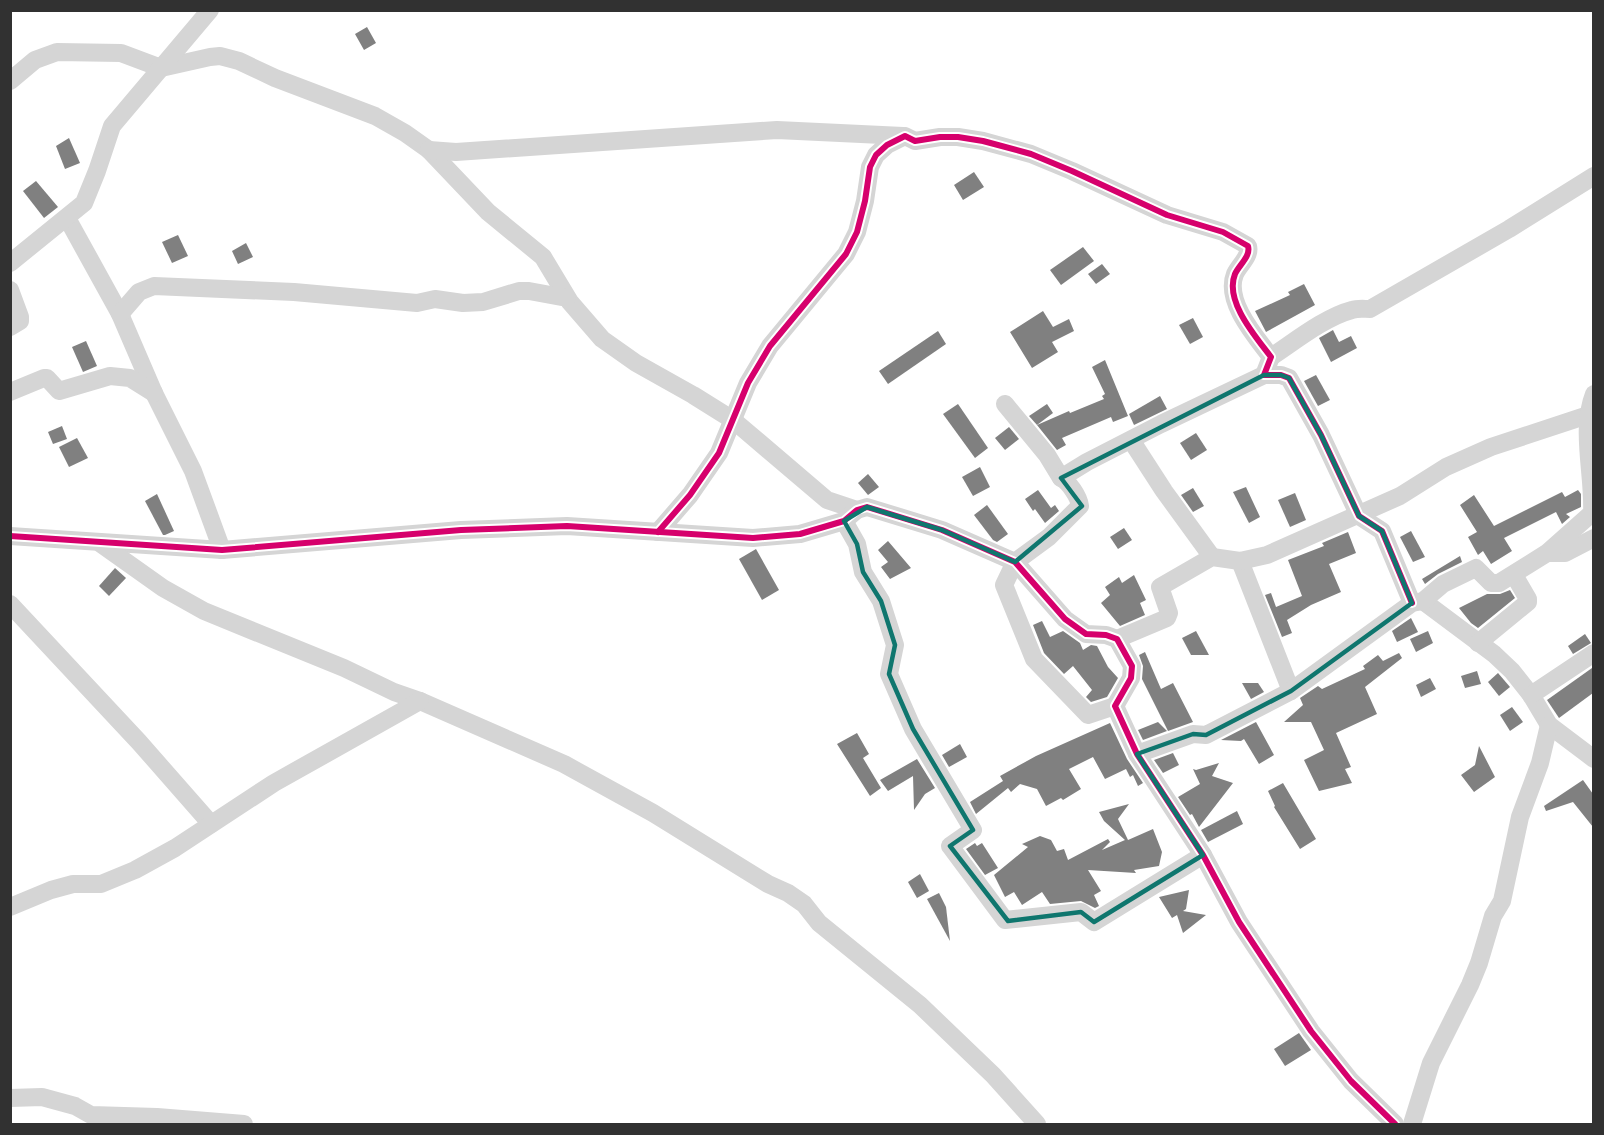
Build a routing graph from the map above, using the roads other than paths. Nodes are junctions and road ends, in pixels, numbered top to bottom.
1 (210, 10) edge
2 (161, 68) junction
3 (10, 81) edge
4 (905, 136) junction
5 (429, 150) junction
6 (1593, 176) edge
7 (68, 218) junction
8 (10, 264) edge
9 (10, 290) edge
10 (567, 298) junction
11 (120, 314) junction
12 (10, 327) edge
13 (1271, 357) junction
14 (1264, 375) junction
15 (10, 392) edge
16 (154, 393) junction
17 (1593, 394) edge
18 (1005, 404) dead end
19 (1588, 415) junction
20 (733, 420) junction
21 (1131, 440) junction
22 (1061, 478) junction
23 (850, 516) junction
24 (1359, 516) junction
25 (658, 532) junction
26 (10, 536) edge
27 (1593, 538) edge
28 (100, 543) junction
29 (222, 550) junction
30 (1547, 553) junction
31 (1212, 557) junction
32 (1240, 561) junction
33 (1015, 562) junction
34 (1514, 574) junction
35 (1417, 602) junction
36 (10, 604) edge
37 (1117, 639) junction
38 (1478, 643) junction
39 (1593, 652) edge
40 (1291, 691) junction
41 (1531, 695) junction
42 (420, 701) junction
43 (1115, 706) junction
44 (1549, 725) junction
45 (1137, 754) junction
46 (1593, 759) edge
47 (211, 824) junction
48 (1203, 855) junction
49 (10, 907) edge
50 (10, 1098) edge
51 (244, 1125) edge
52 (1037, 1125) edge
53 (1395, 1125) edge
54 (1412, 1125) edge

1 - 2 street
2 - 3 street
2 - 5 street
2 - 7 street
4 - 5 street
4 - 13 street
4 - 20 street
5 - 10 street
6 - 13 street
7 - 8 street
7 - 11 street
9 - 12 street
10 - 11 street
10 - 20 street
11 - 16 street
13 - 14 street
14 - 21 street
14 - 24 street
15 - 16 street
16 - 29 street
17 - 19 street
18 - 22 street
19 - 24 street
19 - 30 street
20 - 23 street
20 - 25 street
21 - 22 street
21 - 31 street
22 - 33 street
23 - 25 street
23 - 33 street
23 - 48 street
24 - 32 street
24 - 35 street
25 - 29 street
26 - 28 street
27 - 30 street
28 - 29 street
28 - 42 street
30 - 34 street
31 - 32 street
31 - 37 street
32 - 40 street
33 - 37 street
33 - 43 street
34 - 35 street
34 - 38 street
35 - 38 street
35 - 40 street
36 - 47 street
37 - 43 street
38 - 41 street
39 - 41 street
40 - 45 street
41 - 44 street
42 - 47 street
42 - 52 street
43 - 45 street
44 - 46 street
44 - 54 street
45 - 48 street
47 - 49 street
48 - 53 street
50 - 51 street

